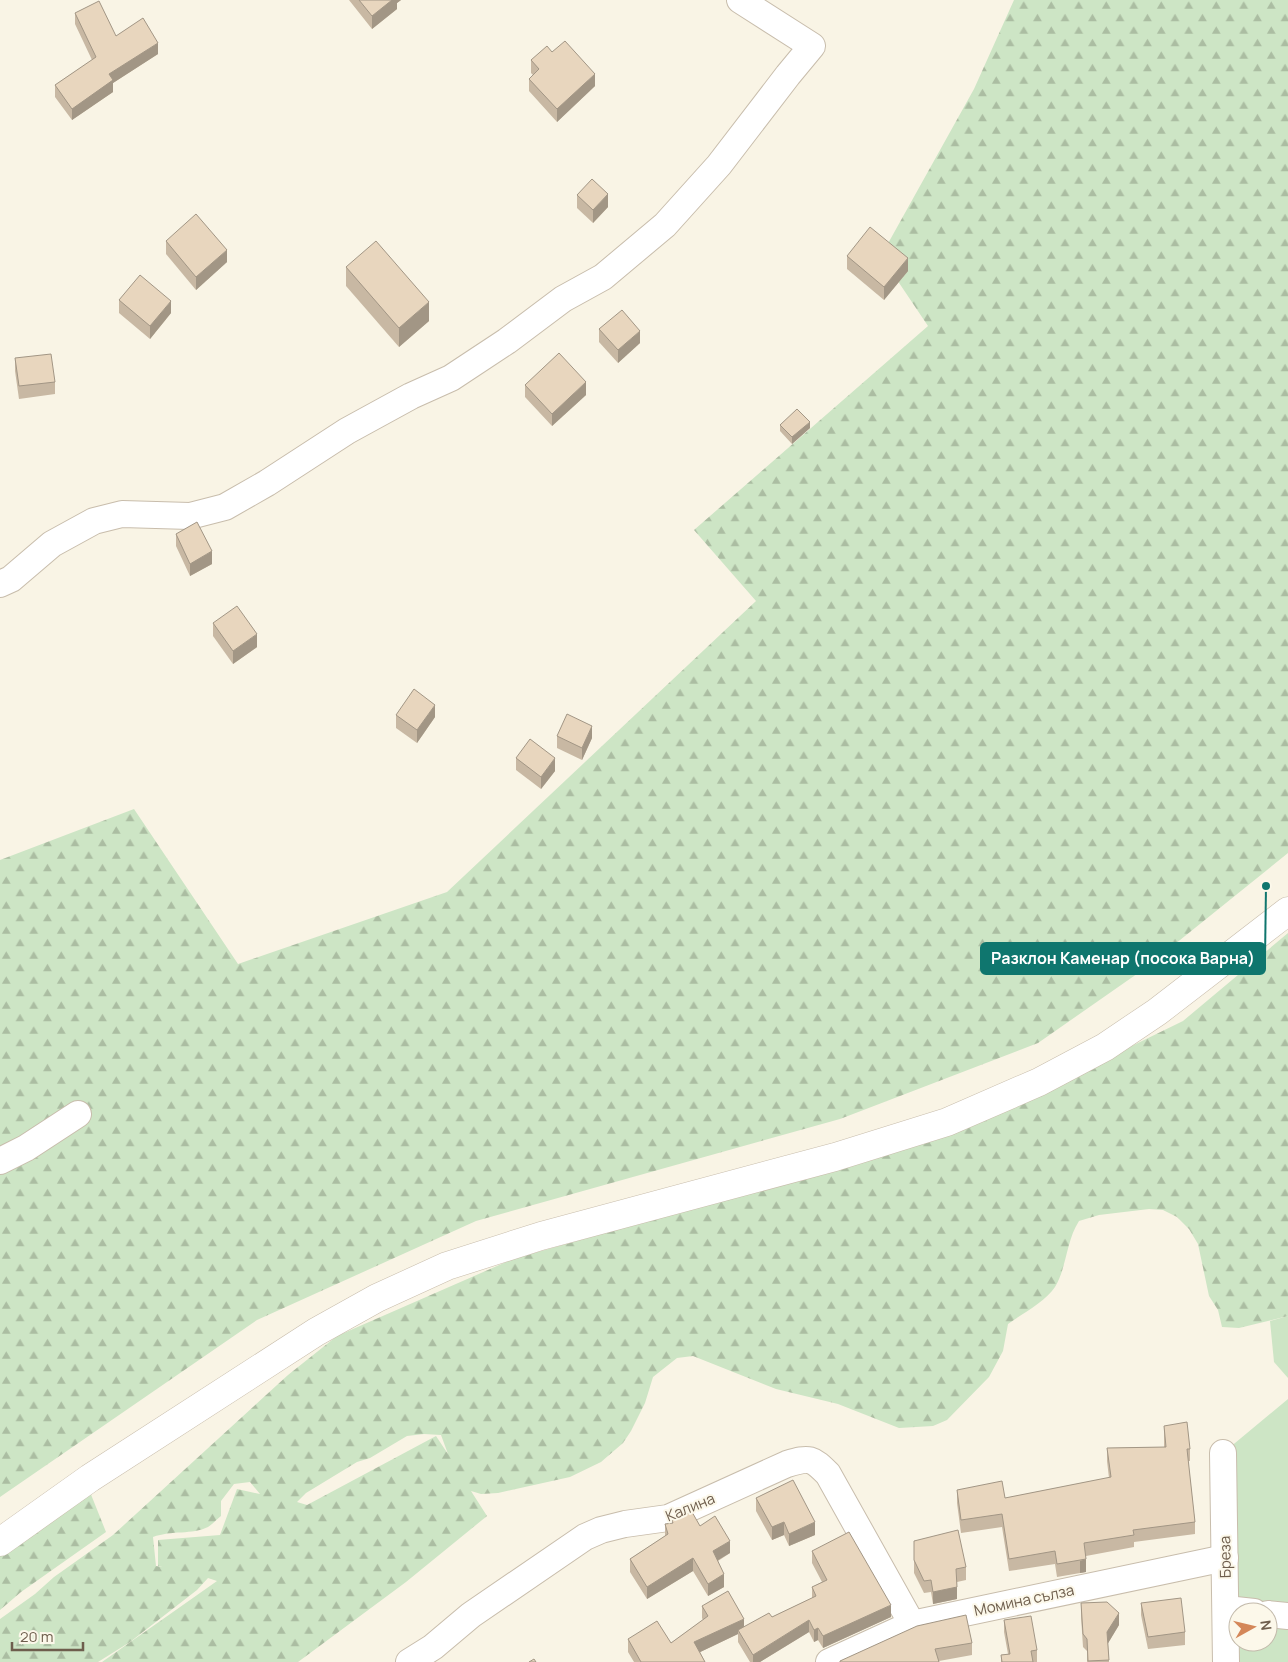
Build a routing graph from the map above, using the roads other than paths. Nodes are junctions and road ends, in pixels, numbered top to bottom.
1 (740, 0) edge
2 (0, 584) edge
3 (1288, 911) edge
4 (78, 1114) dead end
5 (0, 1161) edge
6 (1223, 1453) dead end
7 (0, 1542) edge
8 (1225, 1558) junction
9 (1226, 1609) joint
10 (912, 1624) junction
11 (437, 1654) edge
12 (409, 1662) edge
13 (829, 1662) edge
14 (1226, 1662) edge

1 - 2 street
3 - 7 street
4 - 5 street
6 - 8 street, Бреза
8 - 9 street, Бреза
8 - 10 street, Момина сълза
9 - 14 street, Бреза
10 - 11 street, Калина
10 - 13 street, Момина сълза
11 - 12 street, Калина

